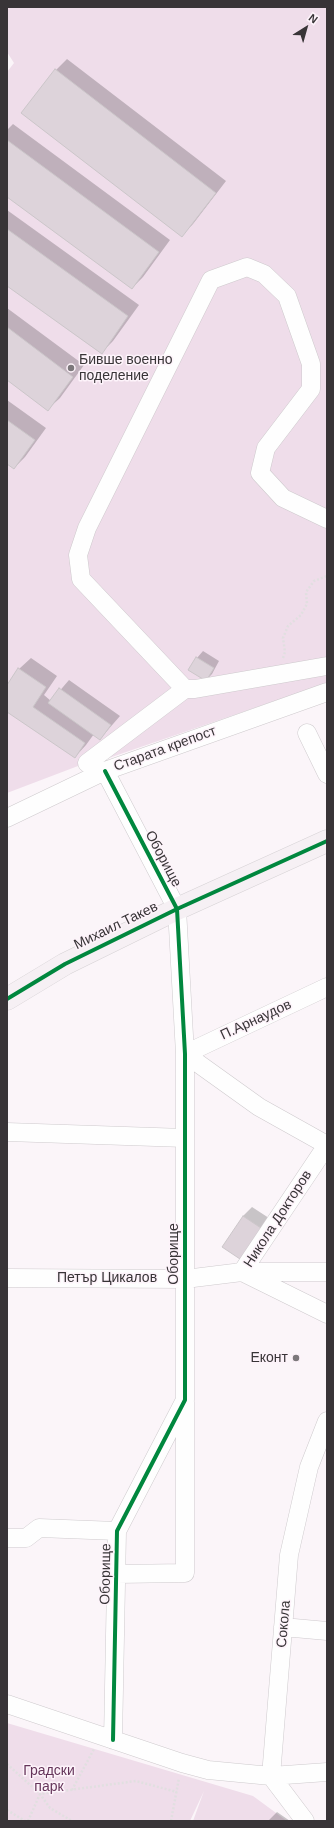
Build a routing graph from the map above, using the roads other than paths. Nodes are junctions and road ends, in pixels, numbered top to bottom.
1 (327, 519) edge
2 (327, 666) edge
3 (185, 690) junction
4 (327, 692) edge
5 (307, 733) dead end
6 (87, 763) dead end
7 (105, 771) junction
8 (327, 774) edge
9 (7, 818) edge
10 (327, 841) edge
11 (177, 909) junction
12 (327, 987) edge
13 (7, 999) edge
14 (186, 1054) junction
15 (7, 1132) edge
16 (185, 1138) junction
17 (327, 1145) edge
18 (242, 1272) junction
19 (327, 1272) edge
20 (7, 1278) edge
21 (185, 1279) junction
22 (327, 1314) edge
23 (185, 1400) junction
24 (327, 1421) edge
25 (118, 1531) junction
26 (7, 1538) edge
27 (117, 1574) junction
28 (283, 1627) junction
29 (327, 1631) edge
30 (7, 1704) edge
31 (107, 1738) junction
32 (327, 1772) edge
33 (271, 1776) junction
34 (305, 1821) edge

1 - 3 street
2 - 3 street
3 - 6 street
4 - 7 street, Старата крепост
5 - 8 street
7 - 9 street, Старата крепост
7 - 11 street, Оборище
10 - 11 main road, Михаил Такев
11 - 13 main road, Михаил Такев
11 - 14 street, Оборище
12 - 14 street, П.Арнаудов
14 - 16 street, Оборище
14 - 17 street
15 - 16 street
16 - 21 street, Оборище
17 - 18 street, Никола Докторов
18 - 19 street, Петър Цикалов
18 - 21 street, Петър Цикалов
18 - 22 street
20 - 21 street, Петър Цикалов
21 - 23 street, Оборище
23 - 25 street, Оборище
23 - 27 street
24 - 28 street, Сокола
25 - 26 street
25 - 27 street, Оборище
27 - 31 street, Оборище
28 - 29 street
28 - 33 street, Сокола
30 - 31 street
31 - 33 street
32 - 33 street
33 - 34 street

